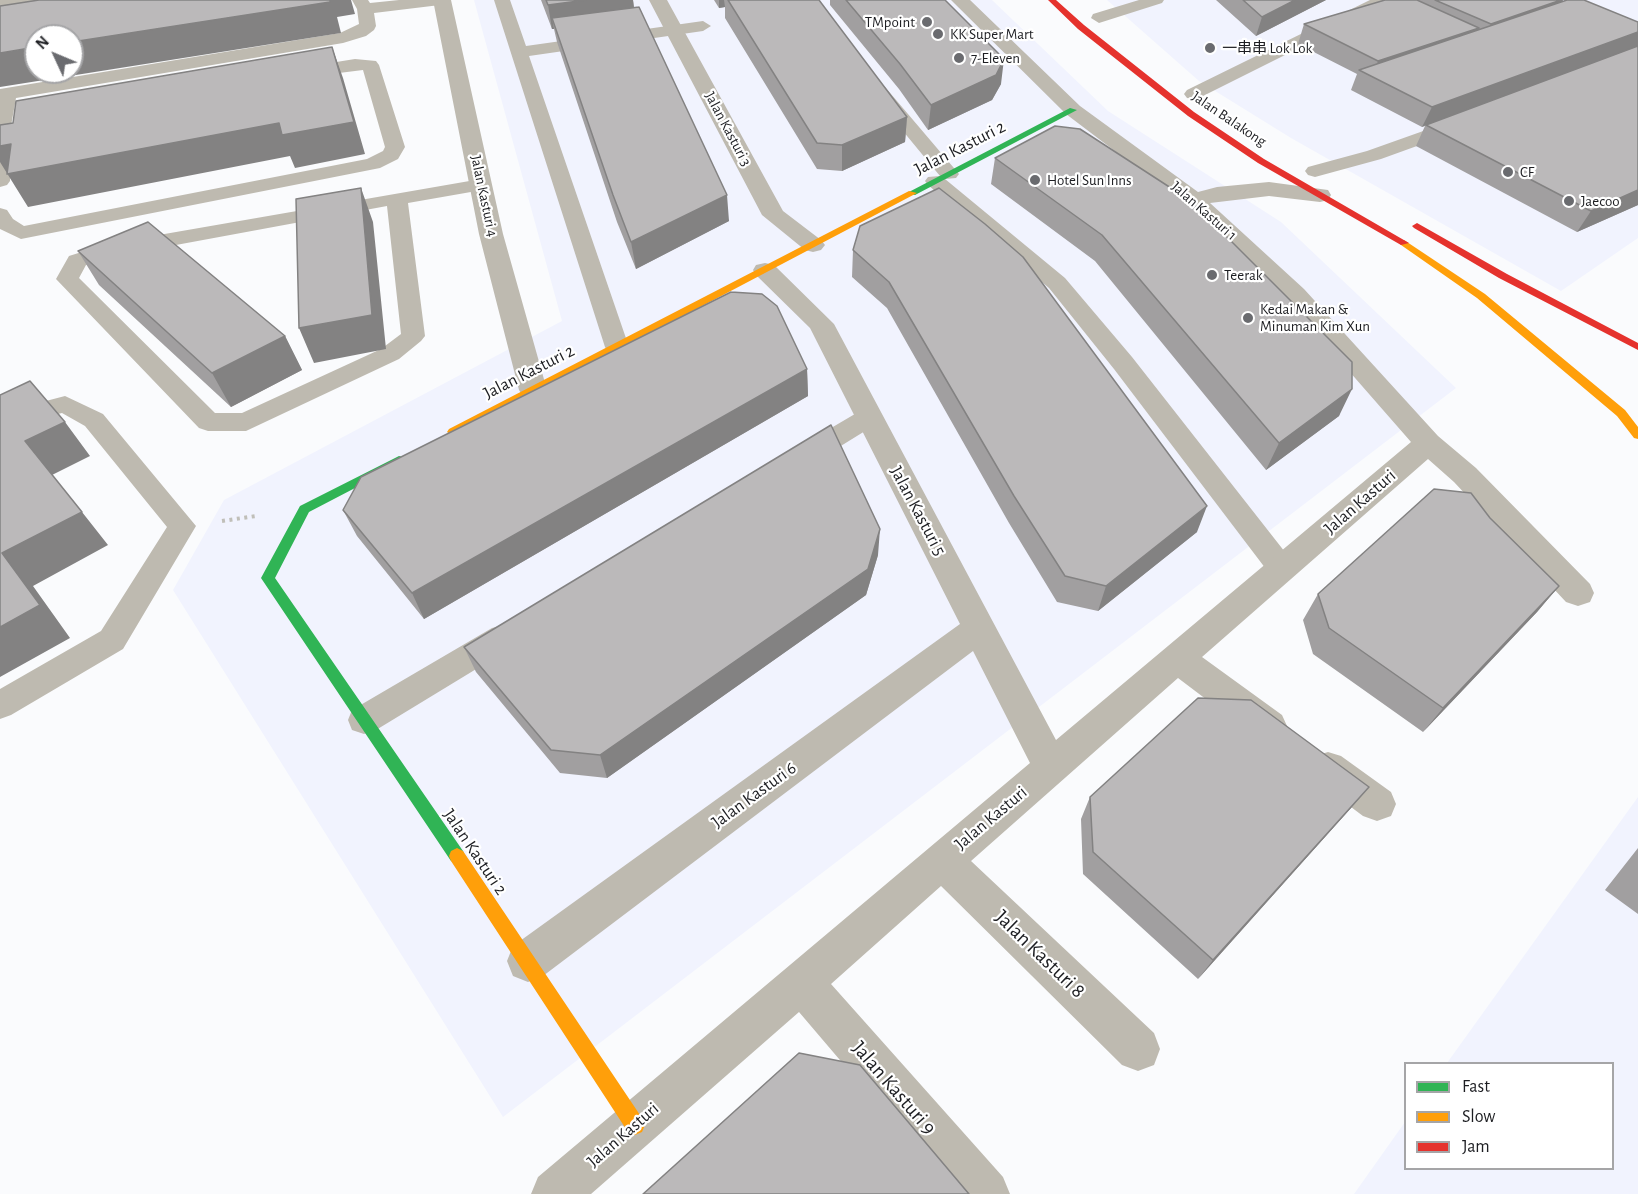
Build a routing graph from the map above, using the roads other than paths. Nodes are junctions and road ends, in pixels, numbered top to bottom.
1 (31, 0) edge
2 (441, 0) edge
3 (502, 0) edge
4 (658, 0) edge
5 (960, 0) edge
6 (1052, 0) edge
7 (1383, 0) edge
8 (1145, 2) edge
9 (363, 4) edge
10 (0, 5) edge
11 (1086, 6) dead end
12 (1099, 18) junction
13 (703, 26) dead end
14 (674, 30) junction
15 (1115, 31) dead end
16 (519, 52) junction
17 (284, 76) edge
18 (869, 78) edge
19 (1188, 90) joint
20 (4, 95) edge
21 (1211, 106) dead end
22 (1073, 110) junction
23 (1477, 117) edge
24 (24, 122) edge
25 (1, 126) edge
26 (1261, 161) junction
27 (1310, 168) joint
28 (942, 178) junction
29 (0, 181) edge
30 (481, 185) junction
31 (1328, 189) junction
32 (1217, 194) junction
33 (397, 198) junction
34 (1194, 200) junction
35 (0, 214) edge
36 (1412, 224) dead end
37 (813, 245) junction
38 (765, 270) junction
39 (617, 347) junction
40 (1638, 347) edge
41 (533, 390) junction
42 (869, 417) junction
43 (0, 423) edge
44 (1638, 435) edge
45 (439, 439) edge
46 (1428, 443) junction
47 (408, 455) edge
48 (778, 471) edge
49 (1282, 569) junction
50 (1578, 593) dead end
51 (525, 623) edge
52 (980, 628) junction
53 (1177, 658) junction
54 (0, 705) edge
55 (364, 720) junction
56 (1051, 767) junction
57 (1377, 804) dead end
58 (942, 860) junction
59 (528, 962) junction
60 (801, 982) junction
61 (1138, 1048) dead end
62 (635, 1125) junction
63 (555, 1194) edge
64 (986, 1194) edge

1 - 10 lane
2 - 9 lane
2 - 30 street, Jalan Kasturi 4
3 - 16 lane
4 - 14 street, Jalan Kasturi 3
5 - 22 street, Jalan Kasturi 1
6 - 26 main road, Jalan Balakong
7 - 19 lane
8 - 12 lane
9 - 20 lane
11 - 12 main road
12 - 15 main road
13 - 14 lane
14 - 16 lane
14 - 37 street, Jalan Kasturi 3
16 - 39 lane
17 - 35 lane
18 - 28 lane
19 - 21 main road, Jalan Balakong
20 - 25 lane
22 - 28 main road, Jalan Kasturi 2
22 - 34 street, Jalan Kasturi 1
23 - 27 lane
24 - 25 lane
25 - 29 lane
26 - 31 main road, Jalan Balakong
26 - 32 street
27 - 31 main road, Jalan Balakong
28 - 37 main road, Jalan Kasturi 2
28 - 49 lane
30 - 33 lane
30 - 41 street, Jalan Kasturi 4
31 - 32 street
31 - 44 main road, Jalan Balakong
32 - 34 street
33 - 33 lane
34 - 46 street, Jalan Kasturi 1
36 - 40 main road
37 - 38 main road, Jalan Kasturi 2
38 - 39 main road, Jalan Kasturi 2
38 - 42 street, Jalan Kasturi 5
39 - 41 main road, Jalan Kasturi 2
41 - 45 main road, Jalan Kasturi 2
42 - 48 lane
42 - 52 street, Jalan Kasturi 5
43 - 54 lane
46 - 49 street, Jalan Kasturi
46 - 50 street, Jalan Kasturi 1
47 - 55 main road, Jalan Kasturi 2
49 - 53 street, Jalan Kasturi
51 - 55 lane
52 - 56 street, Jalan Kasturi 5
52 - 59 street, Jalan Kasturi 6
53 - 56 street, Jalan Kasturi
53 - 57 street
55 - 59 main road, Jalan Kasturi 2
56 - 58 street, Jalan Kasturi
58 - 60 street, Jalan Kasturi
58 - 61 street, Jalan Kasturi 8
59 - 62 main road, Jalan Kasturi 2
60 - 62 street, Jalan Kasturi
60 - 64 street, Jalan Kasturi 9
62 - 63 street, Jalan Kasturi

